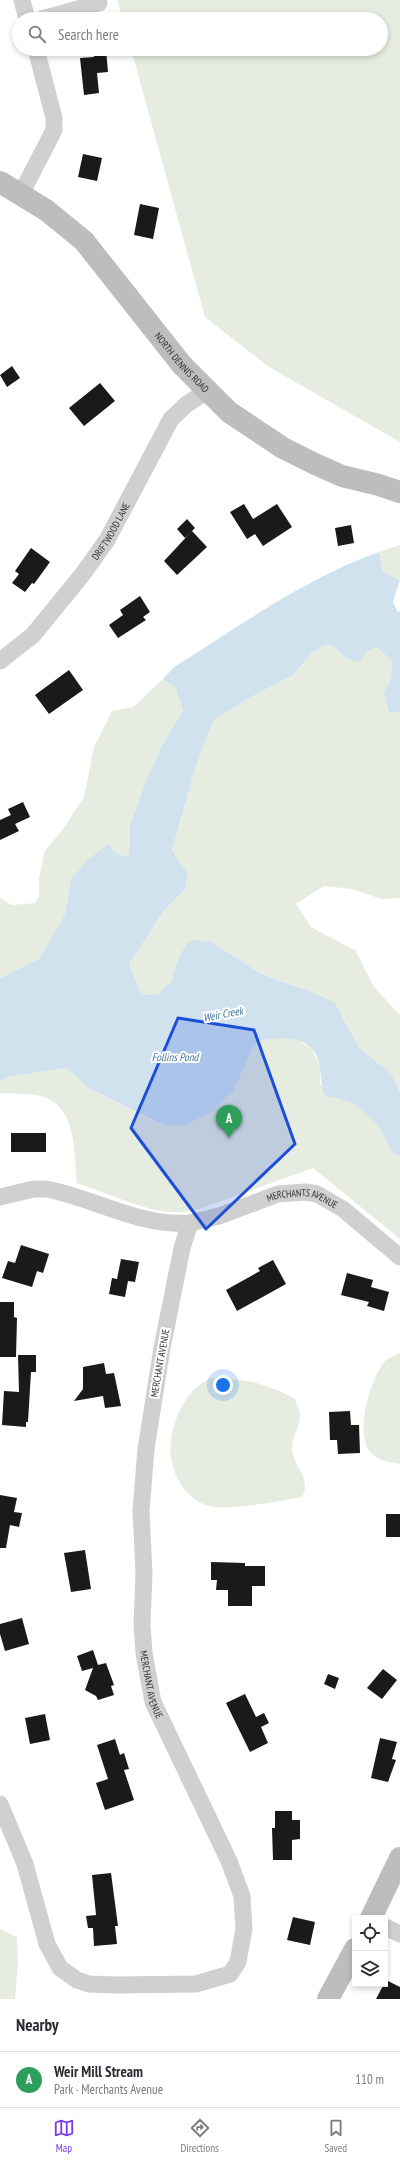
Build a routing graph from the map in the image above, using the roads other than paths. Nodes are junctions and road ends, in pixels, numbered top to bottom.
1 (22, 0) edge
2 (99, 3) dead end
3 (25, 12) edge
4 (67, 12) edge
5 (38, 56) edge
6 (0, 182) edge
7 (21, 194) junction
8 (207, 391) junction
9 (400, 492) edge
10 (0, 661) edge
11 (0, 1197) edge
12 (190, 1223) junction
13 (400, 1257) edge
14 (0, 1804) edge
15 (400, 1858) edge
16 (372, 1915) edge
17 (388, 1928) edge
18 (400, 1934) edge
19 (354, 1951) edge
20 (328, 1999) edge

1 - 3 street
2 - 4 street
5 - 7 street
6 - 7 main road, NORTH DENNIS ROAD
7 - 8 main road, NORTH DENNIS ROAD
8 - 9 main road, NORTH DENNIS ROAD
8 - 10 street, DRIFTWOOD LANE
11 - 12 street
12 - 13 street, MERCHANTS AVENUE
12 - 14 street, MERCHANT AVENUE
15 - 16 main road
17 - 18 street
19 - 20 main road

